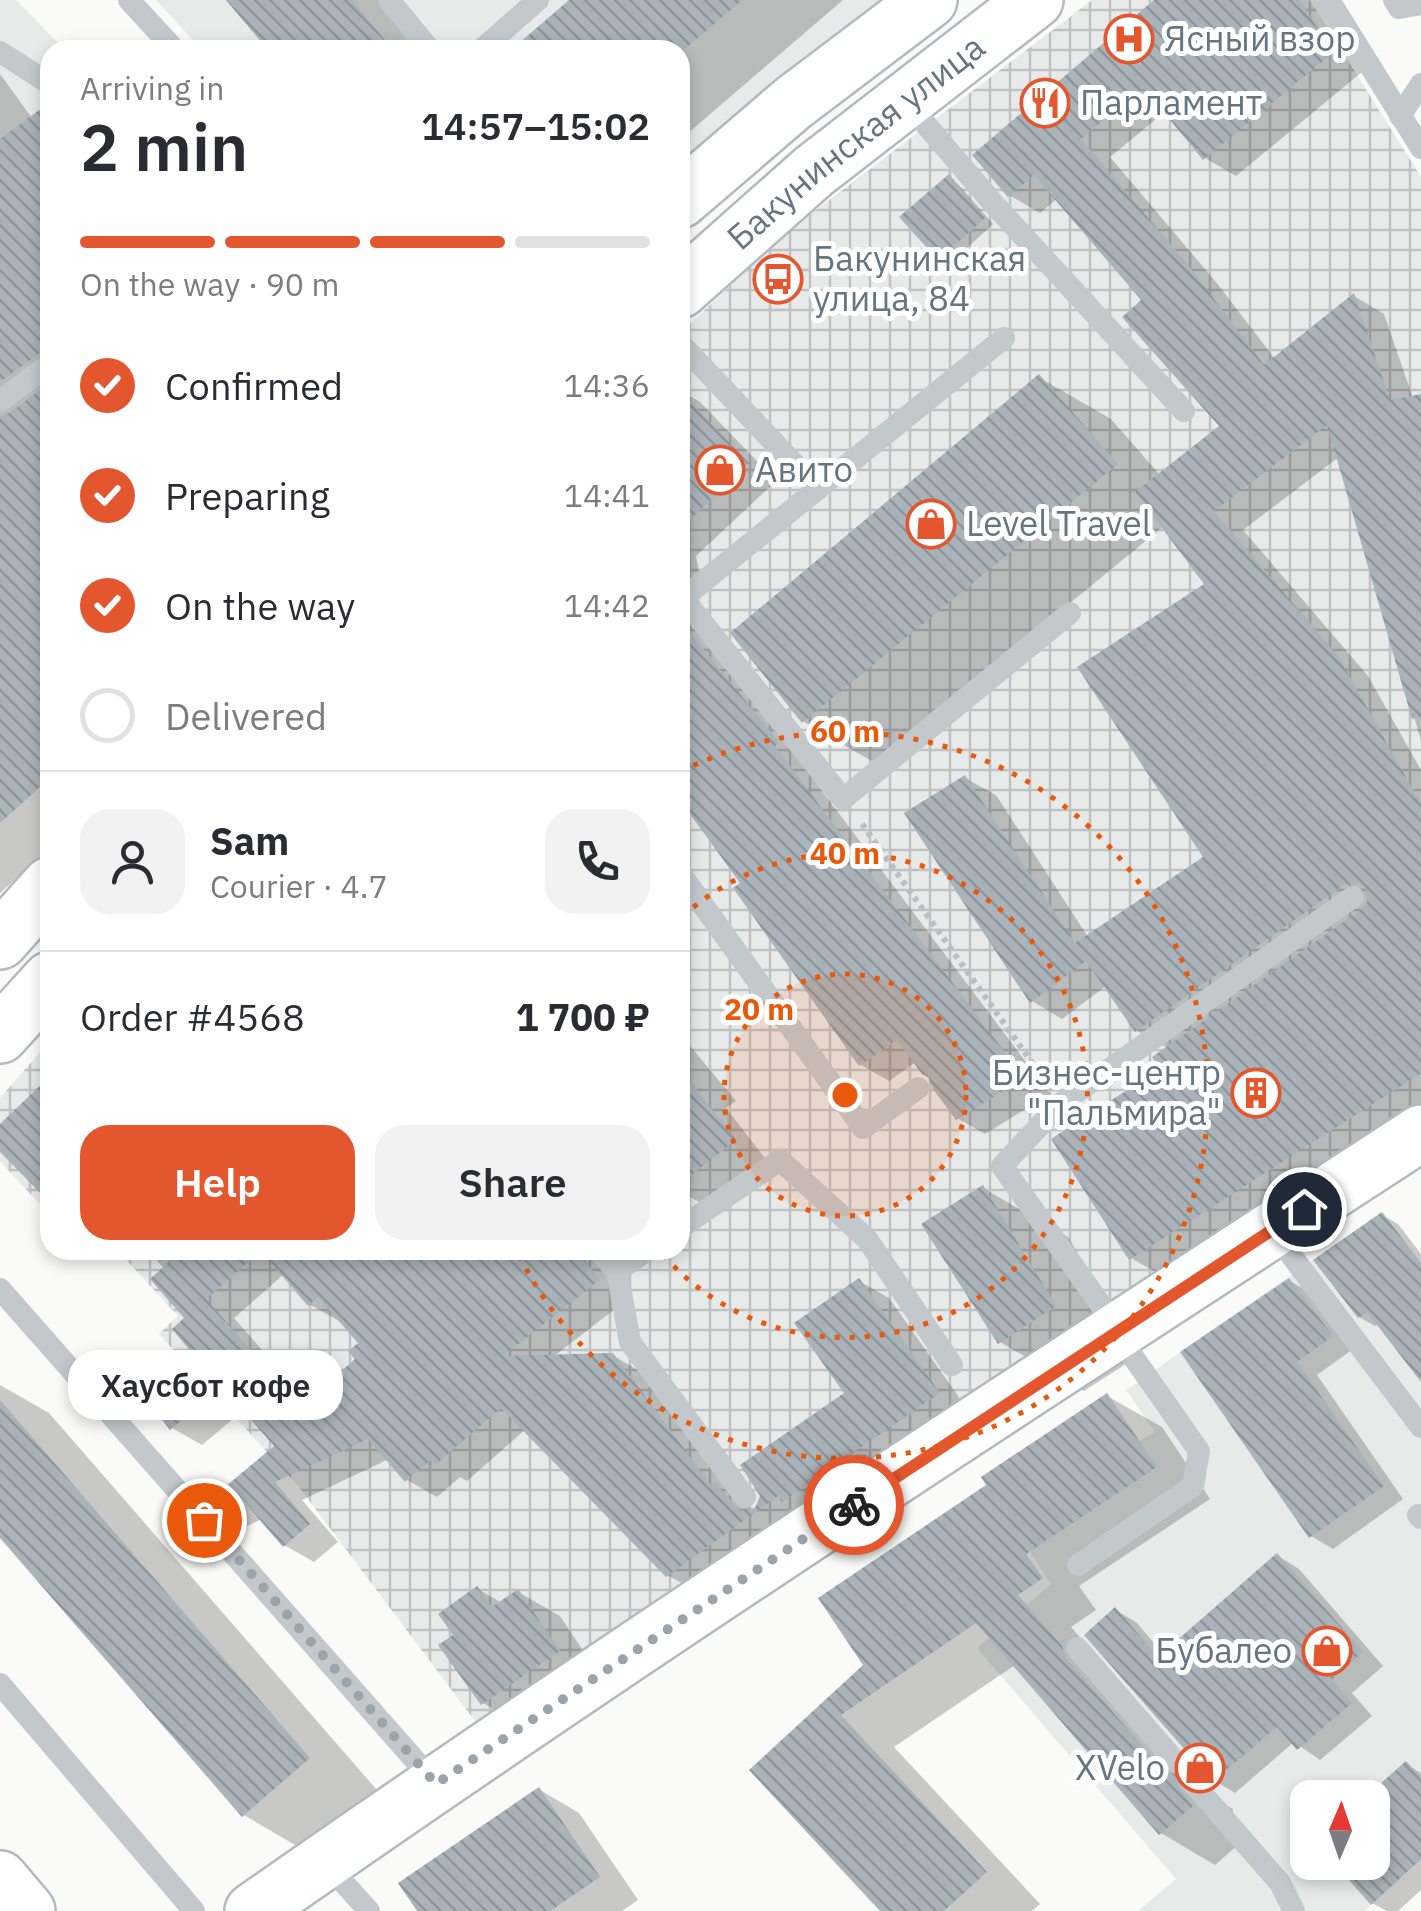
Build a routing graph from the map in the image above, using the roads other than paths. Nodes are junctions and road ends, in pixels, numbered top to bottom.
1 (129, 0) edge
2 (389, 0) edge
3 (538, 0) edge
4 (930, 0) edge
5 (1034, 0) edge
6 (1329, 0) edge
7 (1394, 0) edge
8 (1421, 4) edge
9 (165, 40) edge
10 (422, 40) edge
11 (492, 40) edge
12 (0, 52) edge
13 (40, 78) edge
14 (1421, 84) edge
15 (904, 99) junction
16 (1400, 116) junction
17 (1421, 148) edge
18 (690, 191) edge
19 (690, 281) edge
20 (1004, 338) dead end
21 (690, 354) edge
22 (40, 371) edge
23 (0, 401) edge
24 (1184, 411) dead end
25 (818, 489) junction
26 (690, 593) edge
27 (690, 606) edge
28 (1070, 613) dead end
29 (690, 887) edge
30 (40, 896) edge
31 (1353, 896) dead end
32 (0, 942) edge
33 (40, 991) edge
34 (0, 1035) edge
35 (918, 1088) dead end
36 (1412, 1145) edge
37 (690, 1221) edge
38 (1272, 1230) junction
39 (606, 1260) edge
40 (633, 1260) edge
41 (616, 1272) junction
42 (0, 1289) edge
43 (1116, 1330) junction
44 (952, 1365) dead end
45 (1421, 1427) edge
46 (745, 1497) dead end
47 (1078, 1565) dead end
48 (1077, 1648) dead end
49 (0, 1684) edge
50 (1175, 1761) dead end
51 (1192, 1782) dead end
52 (436, 1784) junction
53 (324, 1861) junction
54 (0, 1879) edge
55 (27, 1911) edge
56 (194, 1911) edge
57 (253, 1911) edge
58 (369, 1911) edge
59 (1294, 1911) edge

1 - 9 lane
2 - 10 lane
3 - 11 lane
4 - 18 street, Бакунинская улица
5 - 15 street, Бакунинская улица
6 - 16 lane
7 - 8 lane
12 - 13 lane
14 - 16 lane
15 - 19 street, Бакунинская улица
15 - 24 lane
16 - 17 lane
20 - 25 lane
21 - 25 lane
22 - 23 lane
25 - 26 lane
27 - 28 lane
29 - 35 lane
30 - 32 street
31 - 43 lane
33 - 34 street
36 - 38 street
37 - 44 lane
38 - 43 street
38 - 45 lane
39 - 41 lane
40 - 41 lane
41 - 46 lane
42 - 52 lane
43 - 47 lane
43 - 52 street
48 - 50 lane
49 - 56 lane
51 - 59 lane
52 - 53 street
53 - 57 street
53 - 58 lane
54 - 55 street

